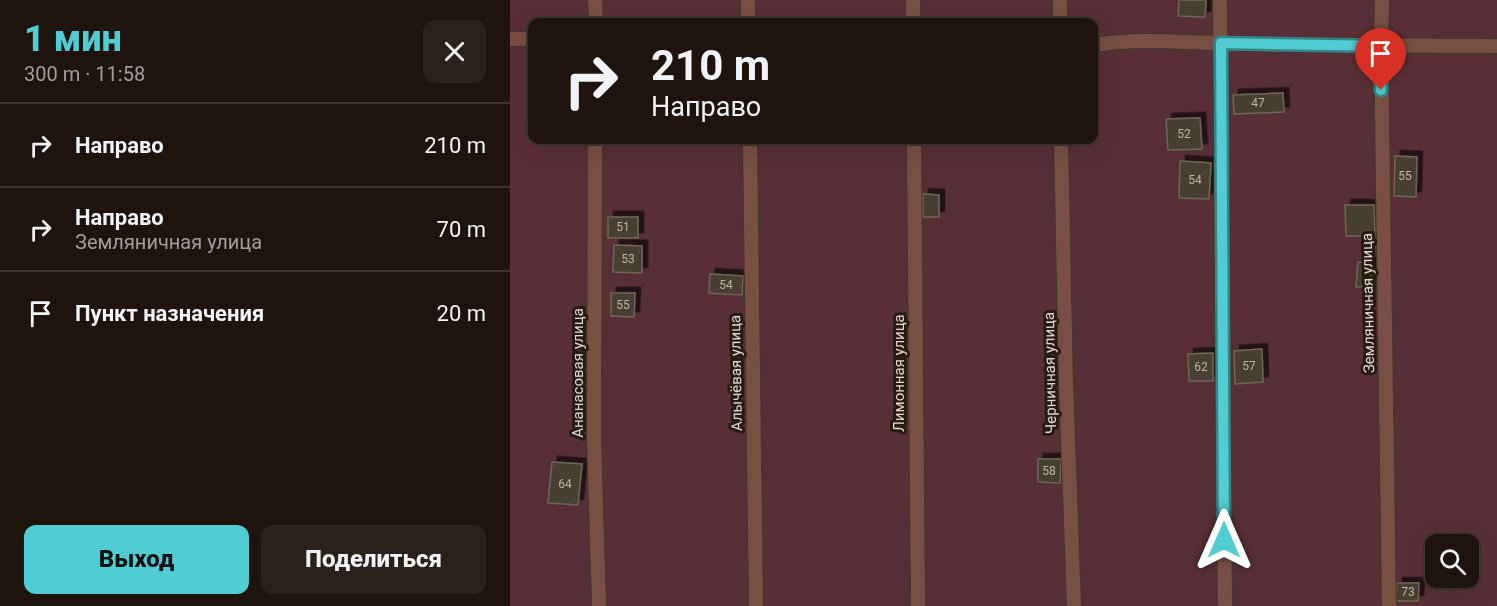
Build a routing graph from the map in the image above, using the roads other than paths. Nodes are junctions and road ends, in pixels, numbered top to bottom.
1 (595, 0) edge
2 (748, 0) edge
3 (913, 0) edge
4 (1060, 0) edge
5 (1220, 0) edge
6 (1382, 0) edge
7 (596, 18) edge
8 (748, 18) edge
9 (913, 18) edge
10 (1060, 18) edge
11 (510, 39) edge
12 (528, 39) edge
13 (1221, 43) junction
14 (1098, 45) edge
15 (1381, 46) junction
16 (1497, 46) edge
17 (595, 144) edge
18 (750, 144) edge
19 (914, 144) edge
20 (1061, 144) edge
21 (599, 606) edge
22 (756, 606) edge
23 (918, 606) edge
24 (1074, 606) edge
25 (1225, 606) edge
26 (1389, 606) edge

1 - 7 street
2 - 8 street
3 - 9 street
4 - 10 street
5 - 13 street
6 - 15 street, Земляничная улица
11 - 12 street
13 - 14 street
13 - 15 street
13 - 25 street
15 - 16 street
15 - 26 street, Земляничная улица
17 - 21 street, Ананасовая улица
18 - 22 street, Алычёвая улица
19 - 23 street, Лимонная улица
20 - 24 street, Черничная улица

